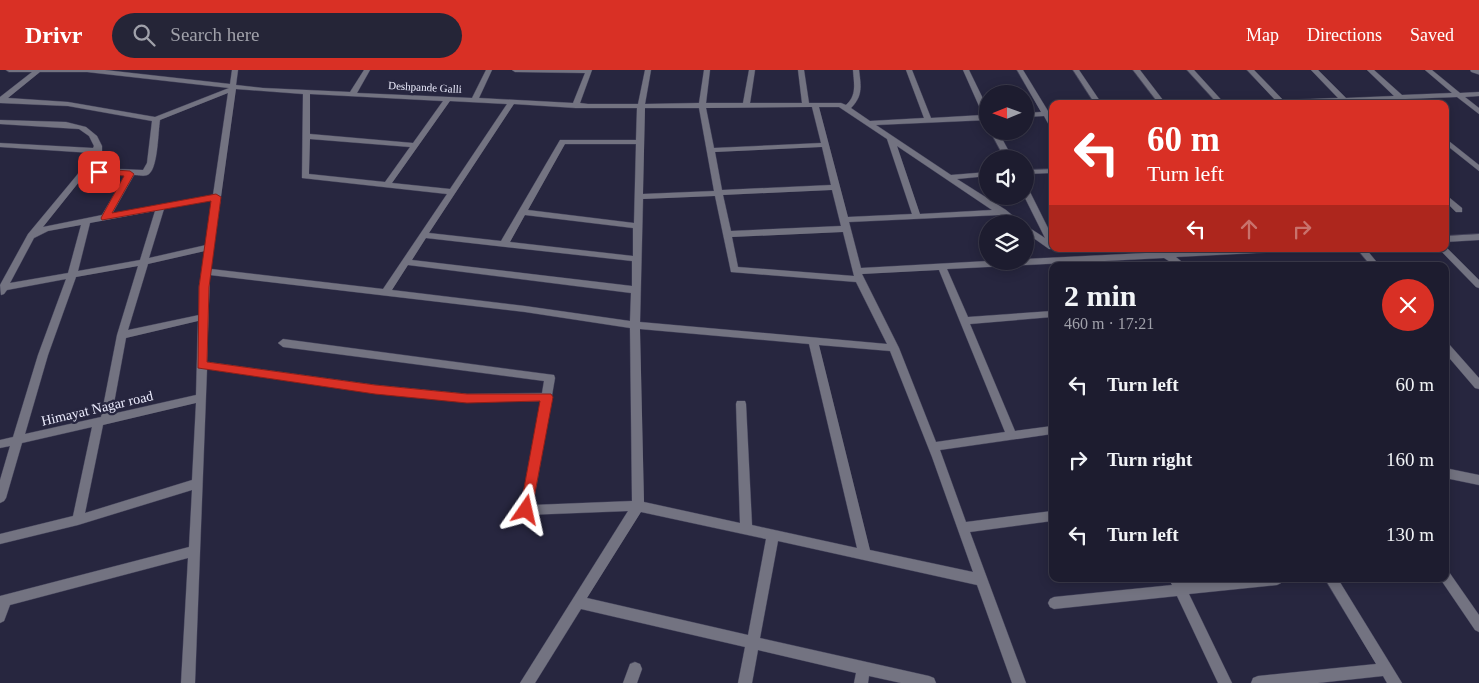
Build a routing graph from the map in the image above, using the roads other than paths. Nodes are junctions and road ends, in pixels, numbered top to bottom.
1 (9, 70) edge
2 (165, 70) edge
3 (235, 70) edge
4 (367, 70) edge
5 (489, 70) edge
6 (515, 70) edge
7 (648, 70) edge
8 (706, 70) edge
9 (752, 70) edge
10 (801, 70) edge
11 (856, 70) edge
12 (909, 70) edge
13 (966, 70) edge
14 (1020, 70) edge
15 (1076, 70) edge
16 (1136, 70) edge
17 (1190, 70) edge
18 (1250, 70) edge
19 (1314, 70) edge
20 (1370, 70) edge
21 (1428, 70) edge
22 (1473, 70) edge
23 (37, 71) edge
24 (112, 71) edge
25 (588, 71) edge
26 (1479, 72) edge
27 (158, 77) junction
28 (233, 88) junction
29 (307, 92) junction
30 (1479, 94) edge
31 (352, 95) junction
32 (1459, 95) junction
33 (1400, 98) junction
34 (979, 99) edge
35 (447, 100) junction
36 (1096, 100) edge
37 (1160, 100) edge
38 (1218, 100) edge
39 (1279, 100) edge
40 (1344, 100) edge
41 (1373, 100) edge
42 (1402, 100) edge
43 (0, 101) edge
44 (474, 101) junction
45 (511, 103) junction
46 (811, 105) junction
47 (576, 106) junction
48 (746, 106) junction
49 (844, 106) junction
50 (641, 107) junction
51 (702, 107) junction
52 (1049, 112) edge
53 (1479, 112) edge
54 (1049, 113) edge
55 (1034, 114) edge
56 (979, 117) edge
57 (156, 120) junction
58 (928, 120) junction
59 (0, 122) edge
60 (868, 122) junction
61 (306, 136) junction
62 (890, 137) junction
63 (640, 142) junction
64 (1449, 144) edge
65 (0, 145) edge
66 (415, 145) junction
67 (825, 145) junction
68 (98, 150) junction
69 (711, 150) junction
70 (1449, 152) edge
71 (1458, 152) junction
72 (1479, 169) edge
73 (84, 170) junction
74 (1049, 170) edge
75 (1034, 171) edge
76 (130, 174) junction
77 (979, 175) edge
78 (951, 177) junction
79 (387, 185) junction
80 (836, 187) junction
81 (452, 192) junction
82 (720, 193) junction
83 (216, 197) junction
84 (638, 197) junction
85 (1449, 201) edge
86 (1032, 205) edge
87 (160, 208) junction
88 (1459, 210) dead end
89 (522, 212) junction
90 (1002, 212) junction
91 (1006, 215) edge
92 (917, 217) junction
93 (105, 218) junction
94 (86, 222) junction
95 (845, 224) junction
96 (638, 226) junction
97 (728, 234) junction
98 (1034, 234) edge
99 (424, 235) junction
100 (31, 236) junction
101 (1479, 237) edge
102 (1049, 239) edge
103 (1449, 239) edge
104 (504, 244) junction
105 (1049, 244) edge
106 (209, 247) junction
107 (1060, 252) edge
108 (1221, 252) edge
109 (1364, 252) edge
110 (1447, 252) edge
111 (1166, 255) junction
112 (637, 259) junction
113 (145, 262) junction
114 (406, 262) junction
115 (1073, 262) edge
116 (1096, 262) edge
117 (1177, 262) edge
118 (1372, 262) edge
119 (1049, 265) edge
120 (942, 267) junction
121 (206, 270) junction
122 (858, 275) junction
123 (72, 276) junction
124 (1479, 285) edge
125 (1, 290) edge
126 (636, 290) junction
127 (386, 292) junction
128 (203, 317) junction
129 (1049, 317) edge
130 (964, 321) junction
131 (635, 325) junction
132 (122, 335) junction
133 (813, 341) junction
134 (283, 343) dead end
135 (894, 348) junction
136 (1449, 351) edge
137 (202, 365) junction
138 (1479, 385) edge
139 (547, 397) junction
140 (201, 398) junction
141 (740, 404) dead end
142 (102, 421) junction
143 (1049, 430) edge
144 (1012, 436) junction
145 (17, 440) junction
146 (0, 444) edge
147 (933, 448) junction
148 (1449, 474) edge
149 (1479, 480) edge
150 (198, 483) junction
151 (0, 498) edge
152 (638, 506) junction
153 (1049, 516) edge
154 (78, 520) junction
155 (963, 528) junction
156 (746, 529) junction
157 (773, 535) junction
158 (0, 540) edge
159 (194, 551) junction
160 (865, 555) junction
161 (982, 580) junction
162 (1218, 582) edge
163 (1333, 582) edge
164 (1449, 582) edge
165 (1178, 584) edge
166 (3, 601) edge
167 (577, 602) junction
168 (1054, 603) dead end
169 (0, 617) edge
170 (1479, 626) edge
171 (753, 642) junction
172 (863, 668) junction
173 (635, 669) dead end
174 (1386, 669) junction
175 (188, 683) edge
176 (527, 683) edge
177 (630, 683) edge
178 (745, 683) edge
179 (861, 683) edge
180 (929, 683) edge
181 (1019, 683) edge
182 (1225, 683) edge
183 (1258, 683) edge
184 (1395, 683) edge

1 - 23 street, Deshpande Galli
2 - 27 street
3 - 28 street
4 - 31 street
5 - 44 street
6 - 25 street
7 - 50 street
8 - 51 street
9 - 48 street
10 - 46 street
11 - 49 street
12 - 58 street
13 - 34 street
14 - 52 street
15 - 36 street
16 - 37 street
17 - 38 street
18 - 39 street
19 - 40 street
20 - 33 street
21 - 32 street
22 - 26 lane
23 - 24 street, Deshpande Galli
23 - 43 street
24 - 27 street, Deshpande Galli
25 - 47 street
27 - 28 street, Deshpande Galli
28 - 29 street, Deshpande Galli
28 - 57 street
28 - 83 street
29 - 31 street, Deshpande Galli
29 - 61 street
30 - 32 street
31 - 35 street, Deshpande Galli
32 - 33 street
32 - 53 street
33 - 41 street
33 - 42 street
35 - 44 street, Deshpande Galli
35 - 66 street
43 - 57 street
44 - 45 street, Deshpande Galli
45 - 47 street, Deshpande Galli
45 - 81 street
46 - 48 street, Deshpande Galli
46 - 49 street, Deshpande Galli
46 - 67 street
47 - 50 street, Deshpande Galli
48 - 51 street, Deshpande Galli
49 - 60 street
50 - 51 street, Deshpande Galli
50 - 63 street
51 - 69 street
54 - 55 street
56 - 58 street
57 - 76 street
58 - 60 street
59 - 68 street
60 - 62 street
61 - 66 street
61 - 79 street
62 - 78 street
62 - 92 street
63 - 84 street
63 - 89 street
64 - 71 street
65 - 68 street
66 - 79 street
67 - 69 street
67 - 80 street
68 - 73 street
69 - 82 street
70 - 71 street
71 - 72 street
73 - 76 street
73 - 100 street
74 - 75 street
76 - 93 street
77 - 78 street
78 - 90 street
79 - 81 street
80 - 82 street
80 - 95 street
81 - 99 street
82 - 84 street
82 - 97 street
83 - 87 street
83 - 106 street
84 - 96 street
85 - 88 street
86 - 102 street
87 - 93 street
87 - 113 street
89 - 96 street
89 - 104 street
90 - 91 street
90 - 92 street
92 - 95 street
93 - 94 street
94 - 100 street
94 - 123 street
95 - 97 street
95 - 122 street
96 - 112 street
97 - 122 street
98 - 105 street
99 - 104 street
99 - 114 street
100 - 125 street
101 - 103 street
104 - 112 street
106 - 113 street
106 - 121 street
107 - 115 street
108 - 111 street
109 - 118 street
110 - 124 street
111 - 116 street
111 - 117 street
112 - 126 street
113 - 123 street
113 - 132 street
114 - 126 street
114 - 127 street
119 - 120 street
120 - 122 street
120 - 130 street
121 - 127 street
121 - 128 street
122 - 135 street
123 - 125 street
123 - 145 street
126 - 131 street
127 - 131 street
128 - 132 street
128 - 137 street
129 - 130 street
130 - 144 street
131 - 133 street
131 - 152 street
132 - 142 street
133 - 135 street
133 - 160 street
134 - 139 street
135 - 147 street
136 - 138 street
137 - 139 street
137 - 140 street
139 - 152 street
140 - 142 street, Himayat Nagar road
140 - 150 street
141 - 156 street
142 - 145 street, Himayat Nagar road
142 - 154 street
143 - 144 street
144 - 147 street
145 - 146 street, Himayat Nagar road
145 - 151 street
147 - 155 street
148 - 149 street
150 - 154 street
150 - 159 street
152 - 156 street
152 - 167 street
153 - 155 street
154 - 158 street
155 - 161 street
156 - 157 street
157 - 160 street
157 - 171 street
159 - 166 street
159 - 175 street
160 - 161 street
161 - 181 street
162 - 165 street
163 - 174 street
164 - 170 street
165 - 168 street
165 - 182 street
166 - 169 street
167 - 171 street
167 - 176 street
171 - 172 street
171 - 178 street
172 - 179 street
172 - 180 street
173 - 177 street
174 - 183 street
174 - 184 street

